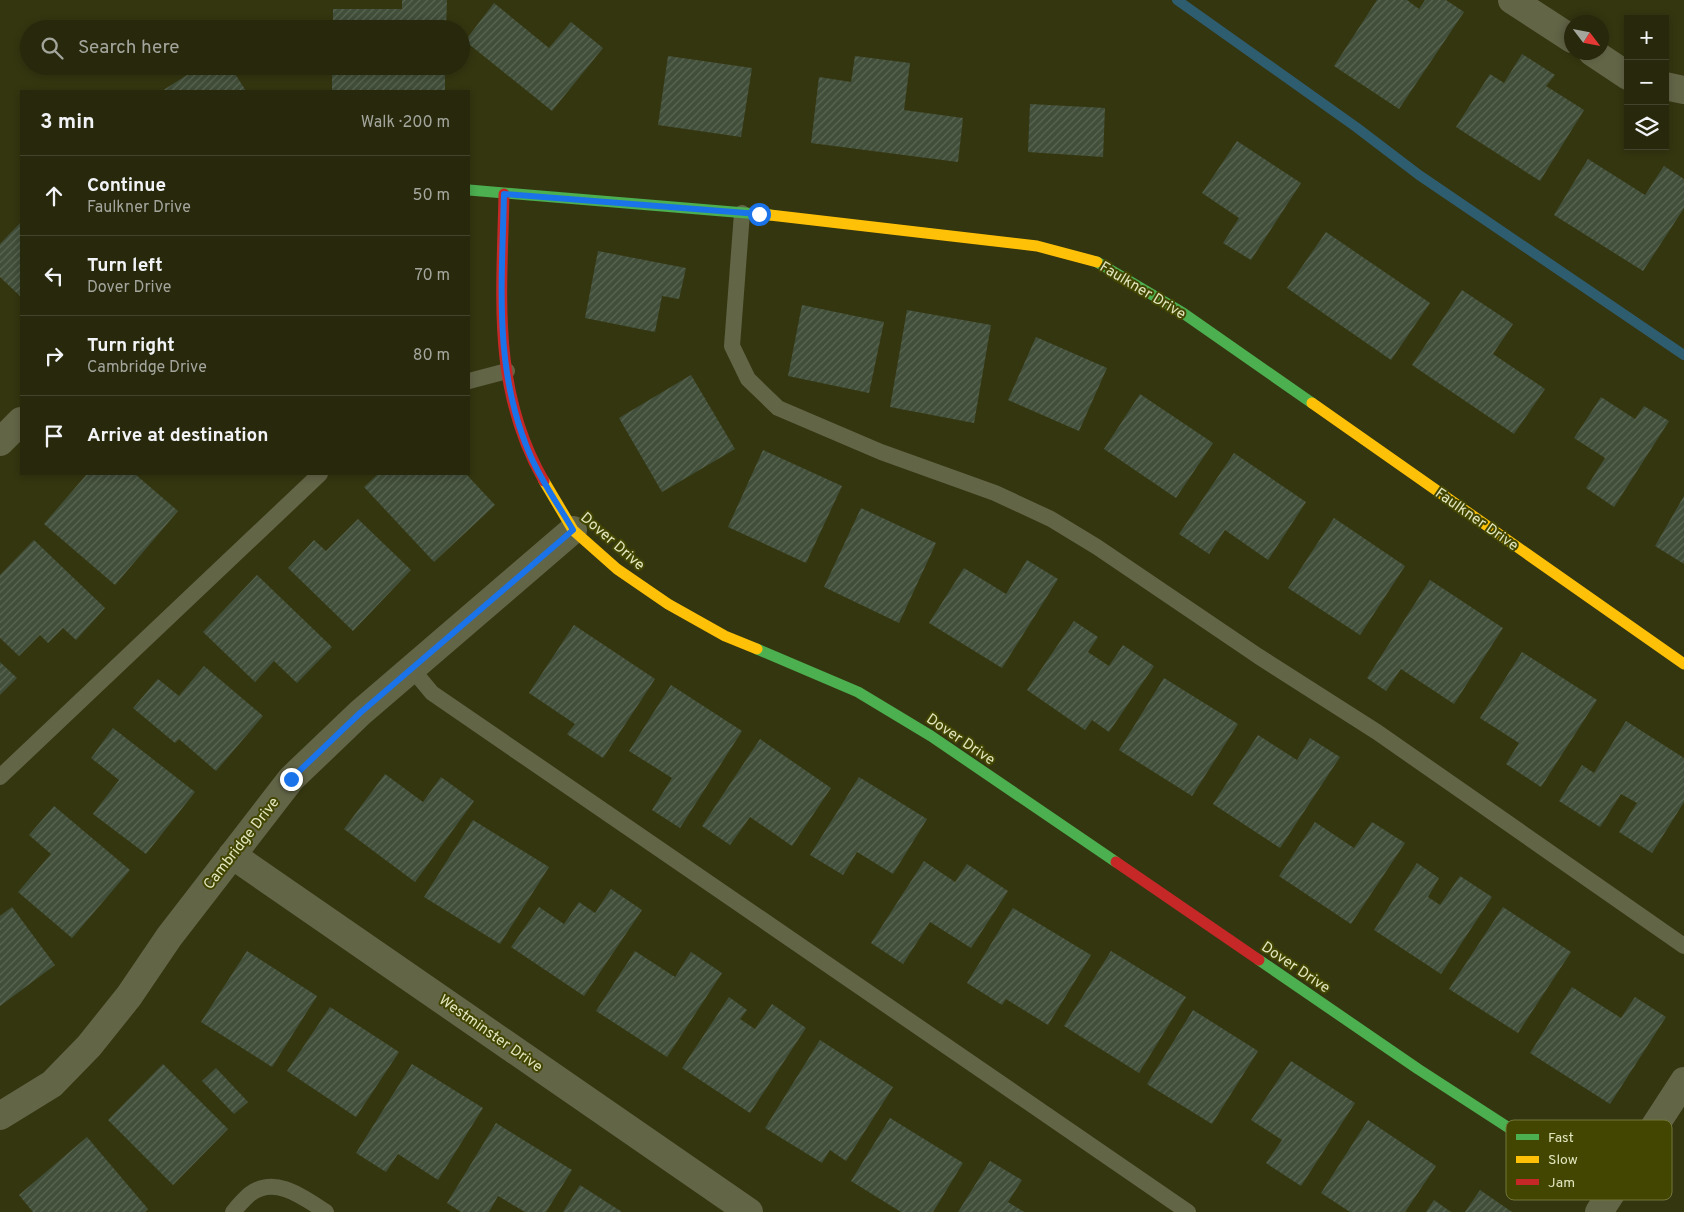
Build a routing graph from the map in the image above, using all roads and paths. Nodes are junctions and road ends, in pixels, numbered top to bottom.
1 (1512, 0) edge
2 (1564, 34) edge
3 (1604, 60) edge
4 (1624, 73) edge
5 (1669, 87) edge
6 (1684, 90) edge
7 (470, 190) edge
8 (504, 194) junction
9 (742, 213) junction
10 (507, 371) junction
11 (470, 381) edge
12 (20, 423) edge
13 (0, 442) edge
14 (319, 475) edge
15 (573, 530) junction
16 (1684, 664) edge
17 (412, 668) junction
18 (0, 777) edge
19 (232, 855) junction
20 (1684, 946) edge
21 (1684, 1081) edge
22 (0, 1116) edge
23 (1659, 1120) edge
24 (1506, 1132) edge
25 (233, 1212) edge
26 (326, 1212) edge
27 (749, 1212) edge
28 (1188, 1212) edge

1 - 2 street
3 - 4 street
5 - 6 street
7 - 8 street, Faulkner Drive
8 - 9 street, Faulkner Drive
8 - 10 street, Dover Drive
9 - 16 street, Faulkner Drive
9 - 20 lane
10 - 11 lane
10 - 15 street, Dover Drive
12 - 13 street
14 - 18 lane
15 - 17 street, Cambridge Drive
15 - 24 street, Dover Drive
17 - 19 street, Cambridge Drive
17 - 28 lane
19 - 22 street, Cambridge Drive
19 - 27 street, Westminster Drive
21 - 23 street
25 - 26 lane

